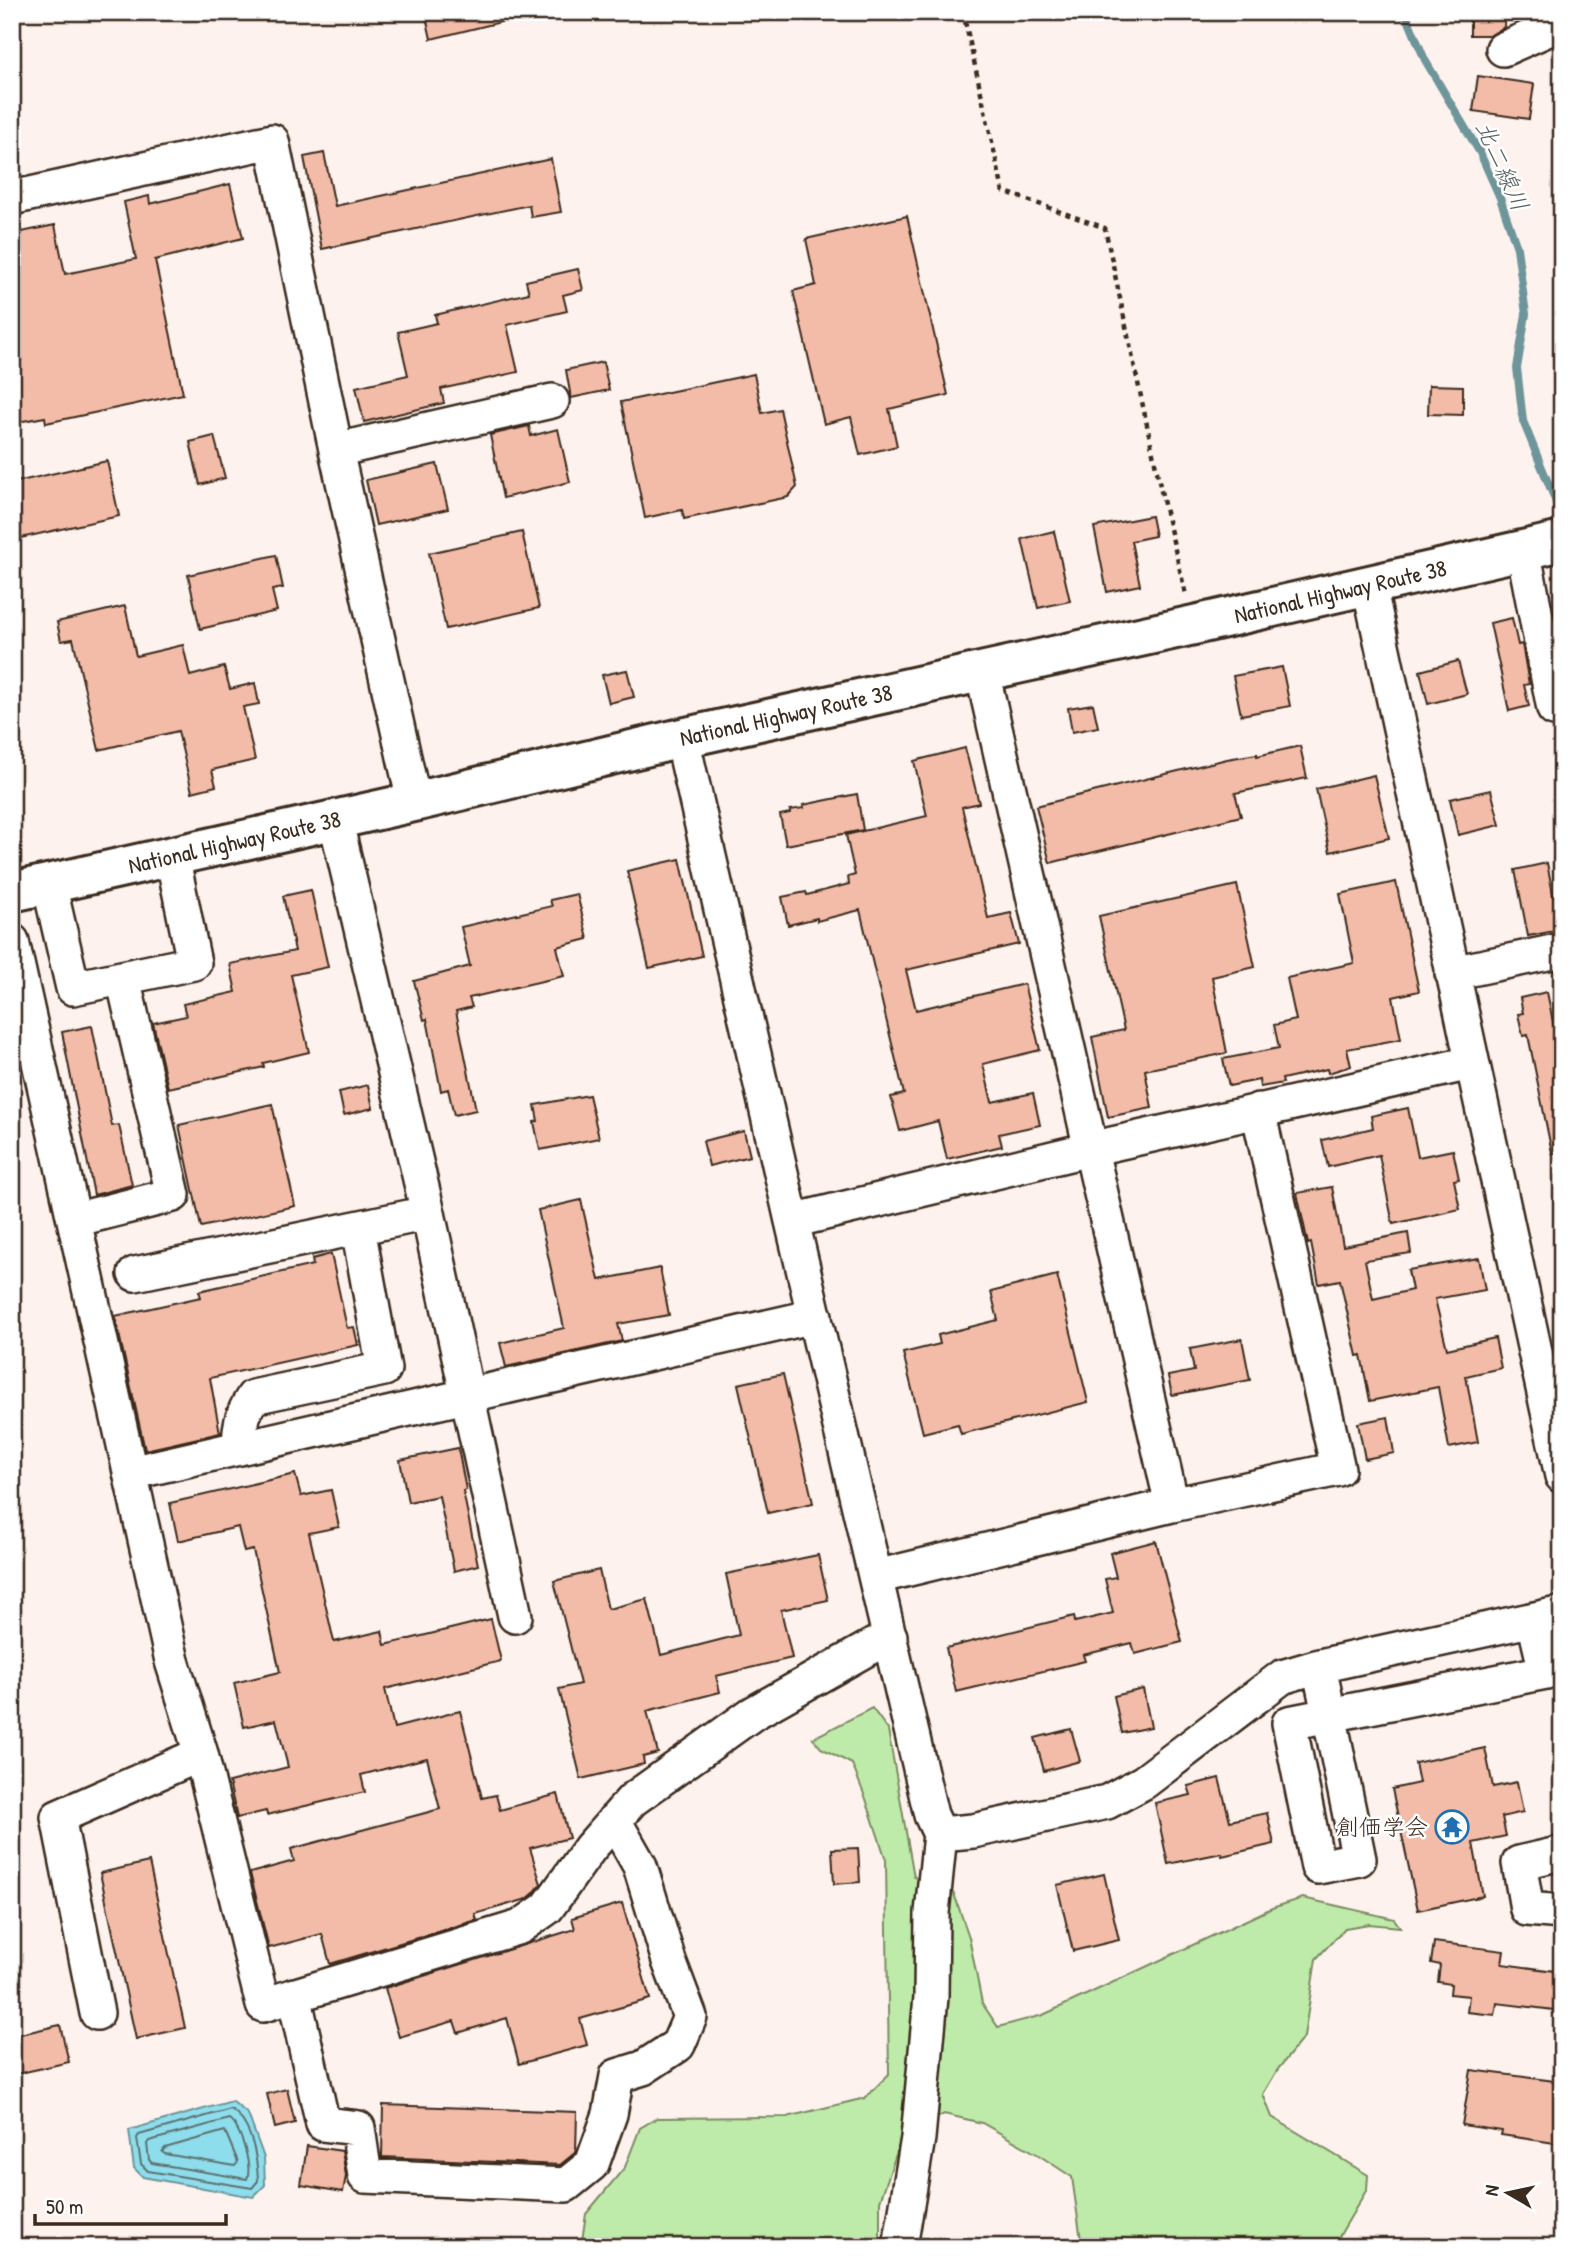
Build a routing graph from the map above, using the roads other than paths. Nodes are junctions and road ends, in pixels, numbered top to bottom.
1 (1562, 23) edge
2 (1503, 49) dead end
3 (12, 198) edge
4 (552, 401) dead end
5 (336, 450) junction
6 (1562, 541) edge
7 (1523, 549) junction
8 (1369, 585) junction
9 (982, 671) junction
10 (1554, 709) dead end
11 (682, 738) junction
12 (414, 802) junction
13 (335, 818) junction
14 (172, 855) junction
15 (49, 884) junction
16 (12, 892) edge
17 (12, 941) edge
18 (1562, 950) edge
19 (1452, 973) junction
20 (123, 978) junction
21 (1471, 1063) junction
22 (1258, 1111) junction
23 (1090, 1149) junction
24 (428, 1213) junction
25 (74, 1220) junction
26 (792, 1220) junction
27 (358, 1228) junction
28 (135, 1274) dead end
29 (815, 1316) junction
30 (1552, 1385) edge
31 (467, 1397) junction
32 (240, 1448) junction
33 (130, 1473) junction
34 (1562, 1476) edge
35 (1172, 1504) junction
36 (876, 1577) junction
37 (515, 1616) dead end
38 (1548, 1617) edge
39 (890, 1636) junction
40 (1319, 1666) junction
41 (201, 1754) junction
42 (614, 1820) junction
43 (940, 1834) junction
44 (1562, 1853) edge
45 (1562, 1912) edge
46 (294, 1996) junction
47 (97, 2013) dead end
48 (900, 2247) edge

1 - 2 street
3 - 5 street
4 - 5 street
5 - 12 street
6 - 7 highway, National Highway Route 38
7 - 8 highway, National Highway Route 38
7 - 10 street
8 - 9 highway, National Highway Route 38
8 - 19 street
9 - 11 highway, National Highway Route 38
9 - 23 street
11 - 12 highway, National Highway Route 38
11 - 26 street
12 - 13 highway, National Highway Route 38
13 - 14 highway, National Highway Route 38
13 - 24 street
14 - 15 highway, National Highway Route 38
14 - 20 street
15 - 16 highway, National Highway Route 38
15 - 20 street
17 - 25 street
18 - 19 street
19 - 21 street
20 - 25 street
21 - 22 street
21 - 30 street
22 - 23 street
22 - 35 street
23 - 26 street
23 - 35 street
24 - 27 street
24 - 31 street
25 - 33 street
26 - 29 street
27 - 28 street
27 - 32 street
29 - 31 street
29 - 36 street
30 - 34 street
31 - 32 street
31 - 37 street
32 - 33 street
33 - 41 street
35 - 36 street
36 - 39 street
38 - 40 street
38 - 40 street
39 - 42 street
39 - 43 street
40 - 43 street
41 - 46 street
41 - 47 street
42 - 46 street
42 - 46 street
43 - 48 street
44 - 45 street

